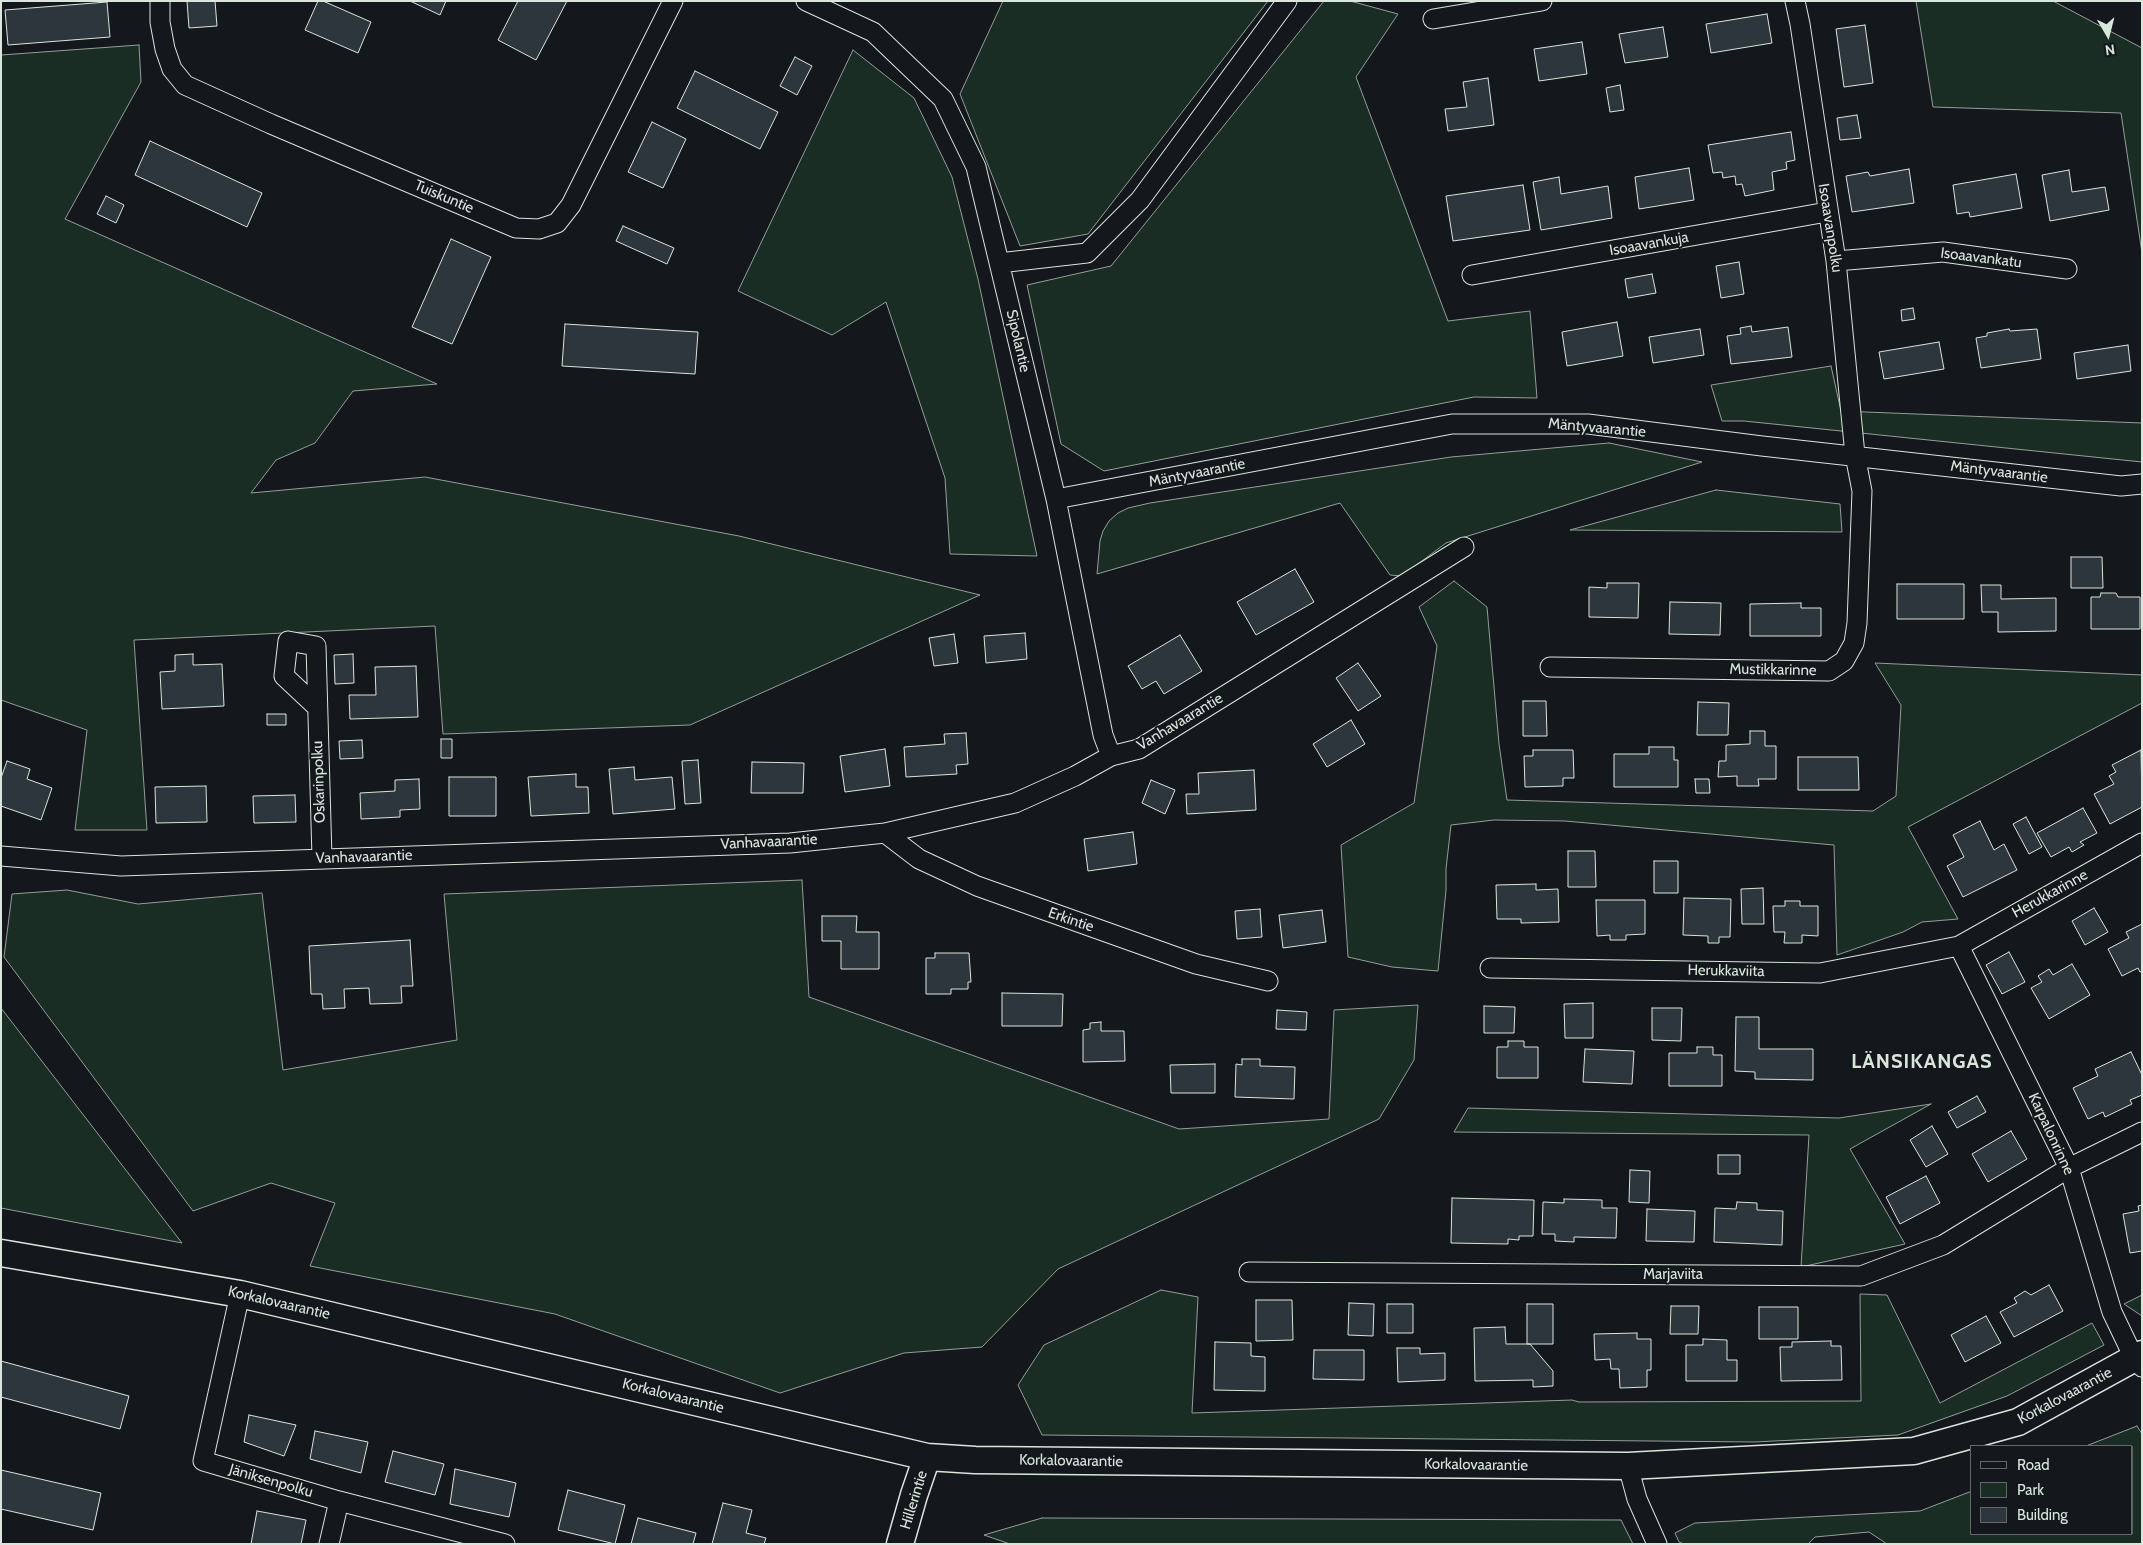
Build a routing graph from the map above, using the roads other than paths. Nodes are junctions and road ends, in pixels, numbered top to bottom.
1 (160, 1) edge
2 (673, 1) edge
3 (806, 1) edge
4 (1287, 1) edge
5 (1542, 1) edge
6 (1795, 1) edge
7 (1433, 19) dead end
8 (1827, 212) junction
9 (1836, 261) junction
10 (999, 263) junction
11 (2067, 269) dead end
12 (1472, 276) dead end
13 (1855, 455) junction
14 (2142, 484) edge
15 (1056, 500) junction
16 (1464, 547) dead end
17 (1550, 667) dead end
18 (317, 707) dead end
19 (1112, 756) junction
20 (885, 833) junction
21 (2142, 843) edge
22 (1, 856) edge
23 (322, 858) junction
24 (1959, 946) junction
25 (1490, 968) dead end
26 (1268, 982) dead end
27 (2142, 1132) edge
28 (2069, 1168) junction
29 (1, 1253) edge
30 (1249, 1272) dead end
31 (240, 1294) junction
32 (2139, 1360) edge
33 (927, 1457) junction
34 (1628, 1466) junction
35 (339, 1501) junction
36 (329, 1544) edge
37 (505, 1544) edge
38 (900, 1544) edge
39 (1656, 1544) edge

1 - 2 street, Tuiskuntie
3 - 10 street, Sipolantie
4 - 10 street
5 - 7 street
6 - 8 street, Isoaavanpolku
8 - 9 street, Isoaavanpolku
8 - 12 street, Isoaavankuja
9 - 11 street, Isoaavankatu
9 - 13 street, Isoaavanpolku
10 - 15 street, Sipolantie
13 - 14 street, Mäntyvaarantie
13 - 15 street, Mäntyvaarantie
13 - 17 street, Mustikkarinne
15 - 19 street, Sipolantie
16 - 19 street, Vanhavaarantie
18 - 23 street, Oskarinpolku
19 - 20 street, Vanhavaarantie
20 - 23 street, Vanhavaarantie
20 - 26 street, Erkintie
21 - 24 street, Herukkarinne
22 - 23 street, Vanhavaarantie
24 - 25 street, Herukkaviita
24 - 28 street, Karpalonrinne
27 - 28 street, Marjaviita
28 - 30 street, Marjaviita
28 - 32 street, Karpalonrinne
29 - 31 street, Korkalovaarantie
31 - 33 street, Korkalovaarantie
31 - 35 street, Jäniksenpolku
32 - 34 street, Korkalovaarantie
33 - 34 street, Korkalovaarantie
33 - 38 street, Hillerintie
34 - 39 street
35 - 36 street
35 - 37 street, Jäniksenpolku

